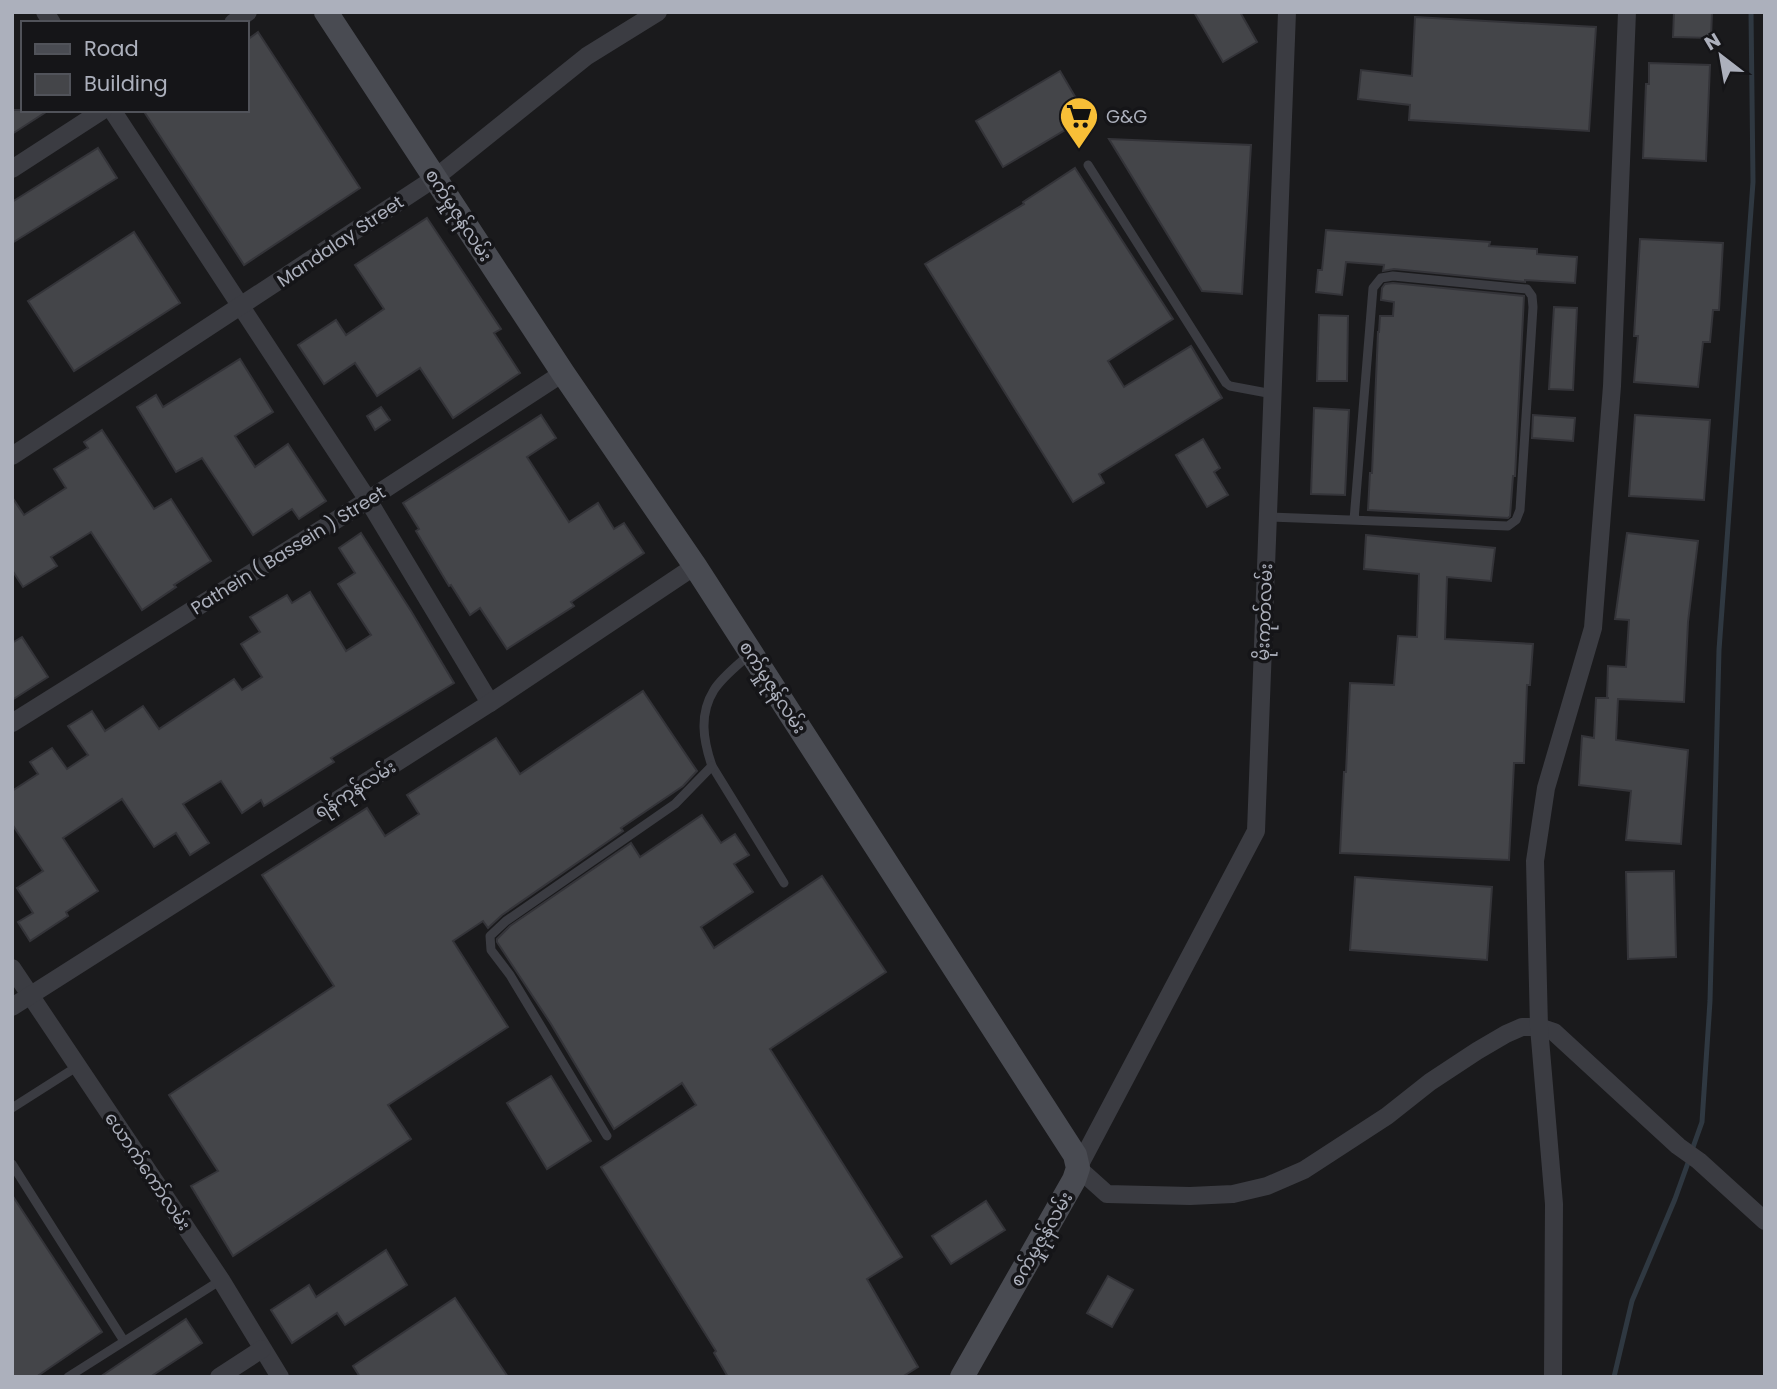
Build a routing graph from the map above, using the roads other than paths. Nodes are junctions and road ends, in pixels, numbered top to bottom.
1 (326, 12) edge
2 (658, 12) edge
3 (1287, 12) edge
4 (1627, 12) edge
5 (100, 112) edge
6 (113, 112) edge
7 (1088, 165) dead end
8 (12, 169) edge
9 (435, 178) junction
10 (241, 306) junction
11 (563, 373) junction
12 (1273, 394) junction
13 (12, 456) edge
14 (368, 500) junction
15 (1268, 517) junction
16 (1354, 520) junction
17 (695, 566) junction
18 (751, 653) junction
19 (490, 703) junction
20 (12, 723) edge
21 (712, 766) junction
22 (784, 883) dead end
23 (12, 968) edge
24 (30, 995) junction
25 (12, 1007) edge
26 (1539, 1027) junction
27 (78, 1066) junction
28 (12, 1108) edge
29 (607, 1136) dead end
30 (12, 1164) edge
31 (1078, 1168) junction
32 (1765, 1221) edge
33 (220, 1280) junction
34 (124, 1342) junction
35 (262, 1349) junction
36 (68, 1377) edge
37 (219, 1377) edge
38 (280, 1377) edge
39 (962, 1377) edge
40 (1553, 1377) edge

1 - 9 street, စက်မှုဇုန်လမ်း
2 - 9 street, Mandalay Street
3 - 12 street, မိုးကုတ်လမ်း
4 - 26 street
5 - 8 street
6 - 10 street
7 - 12 lane
9 - 10 street, Mandalay Street
9 - 11 street, စက်မှုဇုန်လမ်း
10 - 13 street, Mandalay Street
10 - 14 street
11 - 14 street, Pathein ( Bassein ) Street
11 - 17 street, စက်မှုဇုန်လမ်း
12 - 15 street, မိုးကုတ်လမ်း
14 - 19 street
14 - 20 street, Pathein ( Bassein ) Street
15 - 16 lane
15 - 31 street, မိုးကုတ်လမ်း
16 - 16 lane
17 - 18 street, စက်မှုဇုန်လမ်း
17 - 19 street, ရန်ကုန်လမ်း
18 - 21 lane
18 - 31 street, စက်မှုဇုန်လမ်း
19 - 24 street, ရန်ကုန်လမ်း
21 - 22 lane
21 - 29 lane
23 - 24 street, ယောက်ကော်လမ်း
24 - 25 street, ရန်ကုန်လမ်း
24 - 27 street, ယောက်ကော်လမ်း
26 - 31 street
26 - 32 street
26 - 40 street
27 - 28 lane
27 - 33 street, ယောက်ကော်လမ်း
30 - 34 lane
31 - 39 street, စက်မှုဇုန်လမ်း
33 - 34 lane
33 - 35 street, ယောက်ကော်လမ်း
34 - 36 lane
35 - 37 street
35 - 38 street, ယောက်ကော်လမ်း

